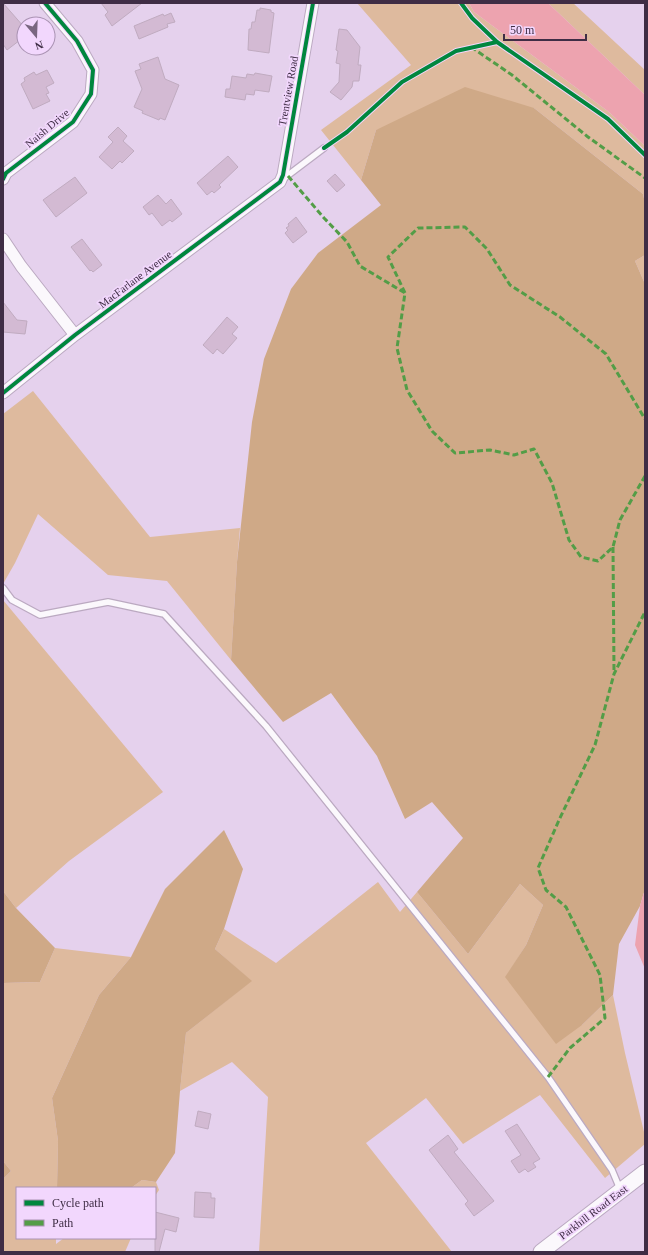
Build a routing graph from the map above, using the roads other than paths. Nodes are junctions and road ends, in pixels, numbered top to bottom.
1 (46, 3) edge
2 (313, 3) edge
3 (324, 148) dead end
4 (3, 179) edge
5 (280, 182) junction
6 (3, 239) edge
7 (75, 335) junction
8 (3, 393) edge
9 (3, 588) edge
10 (645, 1172) edge
11 (622, 1191) junction
12 (541, 1252) edge

1 - 4 street, Naish Drive
2 - 5 street, Trentview Road
3 - 5 lane
5 - 7 street, MacFarlane Avenue
6 - 7 street
7 - 8 street, MacFarlane Avenue
9 - 11 lane
10 - 11 main road, Parkhill Road East
11 - 12 main road, Parkhill Road East

